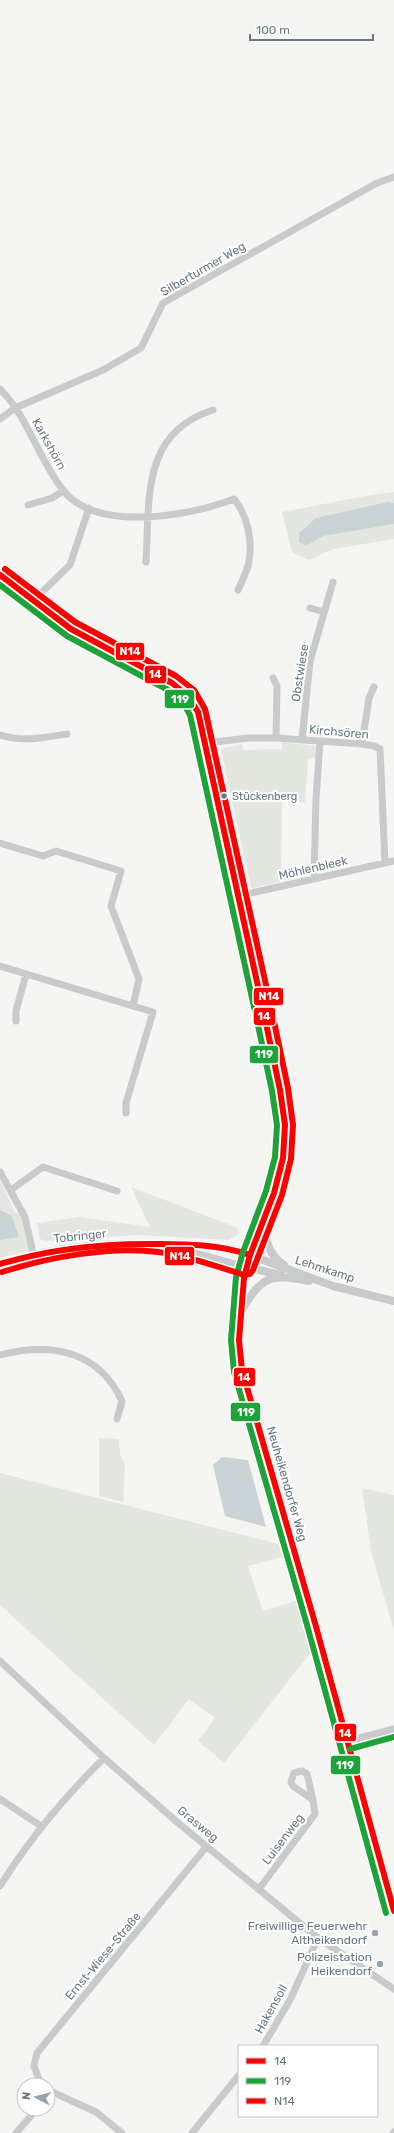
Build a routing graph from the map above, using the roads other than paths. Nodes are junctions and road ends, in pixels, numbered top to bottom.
1 (394, 177) edge
2 (0, 389) edge
3 (15, 408) junction
4 (212, 410) dead end
5 (0, 419) edge
6 (63, 491) junction
7 (28, 505) dead end
8 (89, 508) junction
9 (149, 516) junction
10 (146, 562) dead end
11 (0, 575) edge
12 (333, 582) dead end
13 (238, 590) dead end
14 (41, 593) dead end
15 (310, 608) dead end
16 (324, 612) junction
17 (273, 678) dead end
18 (374, 687) dead end
19 (67, 734) dead end
20 (0, 735) edge
21 (276, 738) junction
22 (302, 740) junction
23 (320, 741) junction
24 (206, 743) junction
25 (362, 744) junction
26 (0, 843) edge
27 (394, 861) edge
28 (385, 863) junction
29 (314, 878) junction
30 (238, 896) junction
31 (0, 966) edge
32 (26, 974) junction
33 (133, 1006) junction
34 (16, 1021) dead end
35 (126, 1113) dead end
36 (0, 1172) edge
37 (11, 1190) junction
38 (117, 1191) dead end
39 (262, 1221) junction
40 (164, 1244) junction
41 (33, 1253) junction
42 (250, 1255) junction
43 (0, 1264) edge
44 (246, 1267) junction
45 (294, 1271) junction
46 (287, 1277) junction
47 (333, 1286) junction
48 (394, 1301) edge
49 (240, 1313) junction
50 (0, 1355) edge
51 (117, 1419) dead end
52 (0, 1661) edge
53 (394, 1729) edge
54 (348, 1741) junction
55 (104, 1758) junction
56 (0, 1799) edge
57 (313, 1800) dead end
58 (41, 1826) junction
59 (207, 1846) junction
60 (0, 1886) edge
61 (259, 1889) junction
62 (394, 1911) edge
63 (318, 1938) junction
64 (394, 1989) edge
65 (264, 2045) edge
66 (38, 2077) edge
67 (238, 2077) edge
68 (56, 2096) edge
69 (30, 2117) edge
70 (16, 2133) edge
71 (122, 2133) edge
72 (192, 2133) edge

1 - 3 street, Silberturmer Weg
2 - 3 street, Karkshörn
3 - 5 street, Silberturmer Weg
3 - 6 street, Karkshörn
4 - 9 street
6 - 7 street
6 - 8 street, Karkshörn
8 - 9 street, Karkshörn
8 - 14 street
9 - 10 street
9 - 13 street, Karkshörn
11 - 24 street, Neuheikendorfer Weg
12 - 16 street, Obstwiese
15 - 16 street
16 - 22 street, Obstwiese
17 - 21 street
18 - 25 street
19 - 20 street
21 - 22 street, Kirchsören
21 - 24 street, Kirchsören
22 - 23 street, Kirchsören
23 - 25 street, Kirchsören
23 - 29 street
24 - 30 street, Neuheikendorfer Weg
25 - 28 street, Kirchsören
26 - 33 street
27 - 28 street, Möhlenbleek
28 - 29 street, Möhlenbleek
29 - 30 street, Möhlenbleek
30 - 39 street, Neuheikendorfer Weg
31 - 32 street
32 - 33 street
32 - 34 street
33 - 35 street
36 - 37 street
37 - 38 street
37 - 41 street
39 - 42 street, Neuheikendorfer Weg
39 - 45 street
40 - 41 street, Tobringer
40 - 42 street, Tobringer
40 - 44 street, Tobringer
41 - 43 street, Tobringer
42 - 44 street, Neuheikendorfer Weg
42 - 45 street, Lehmkamp
44 - 46 street, Lehmkamp
44 - 49 street, Neuheikendorfer Weg
45 - 47 street, Lehmkamp
46 - 47 street, Lehmkamp
46 - 49 street
47 - 48 street, Lehmkamp
49 - 54 street, Neuheikendorfer Weg
50 - 51 street
52 - 55 street, Grasweg
53 - 54 street
54 - 62 street, Neuheikendorfer Weg
55 - 58 street
55 - 59 street, Grasweg
56 - 58 street
57 - 61 street, Luisenweg
58 - 60 street
59 - 61 street, Grasweg
59 - 66 street, Ernst-Wiese-Straße
61 - 63 street, Grasweg
63 - 64 street, Grasweg
63 - 65 street, Hakensoll
67 - 72 street
68 - 71 street
69 - 70 street

